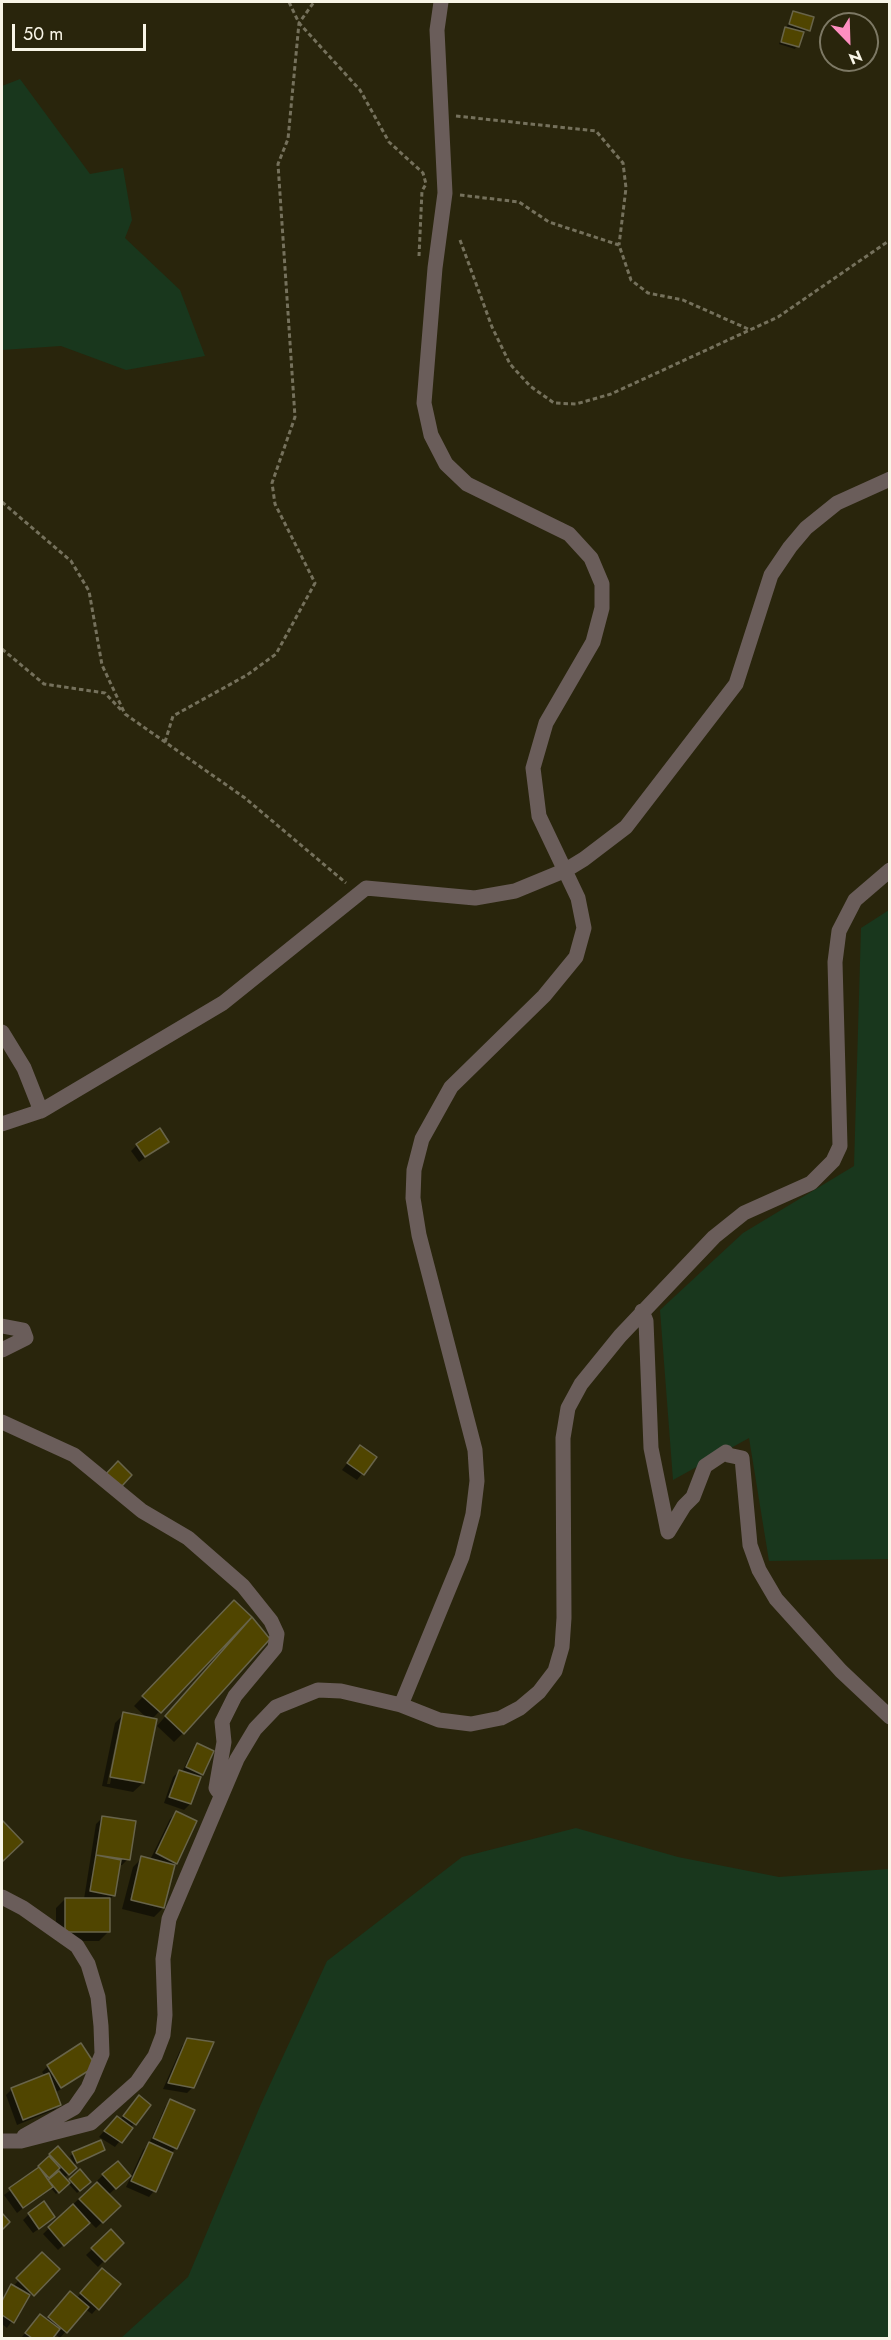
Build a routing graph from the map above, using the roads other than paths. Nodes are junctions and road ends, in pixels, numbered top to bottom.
1 (441, 2) edge
2 (890, 479) edge
3 (566, 870) junction
4 (890, 870) edge
5 (2, 1032) edge
6 (42, 1111) junction
7 (2, 1124) edge
8 (642, 1311) junction
9 (2, 1326) edge
10 (2, 1350) edge
11 (2, 1422) edge
12 (400, 1705) junction
13 (890, 1717) edge
14 (222, 1796) junction
15 (2, 1897) edge
16 (2, 2141) edge
17 (21, 2141) junction

1 - 3 street
2 - 3 street
3 - 6 street
3 - 12 street
4 - 8 street
5 - 6 street
6 - 7 street
8 - 12 street
8 - 13 street
9 - 10 street
11 - 14 street
12 - 14 street
14 - 17 street
15 - 17 street
16 - 17 street

